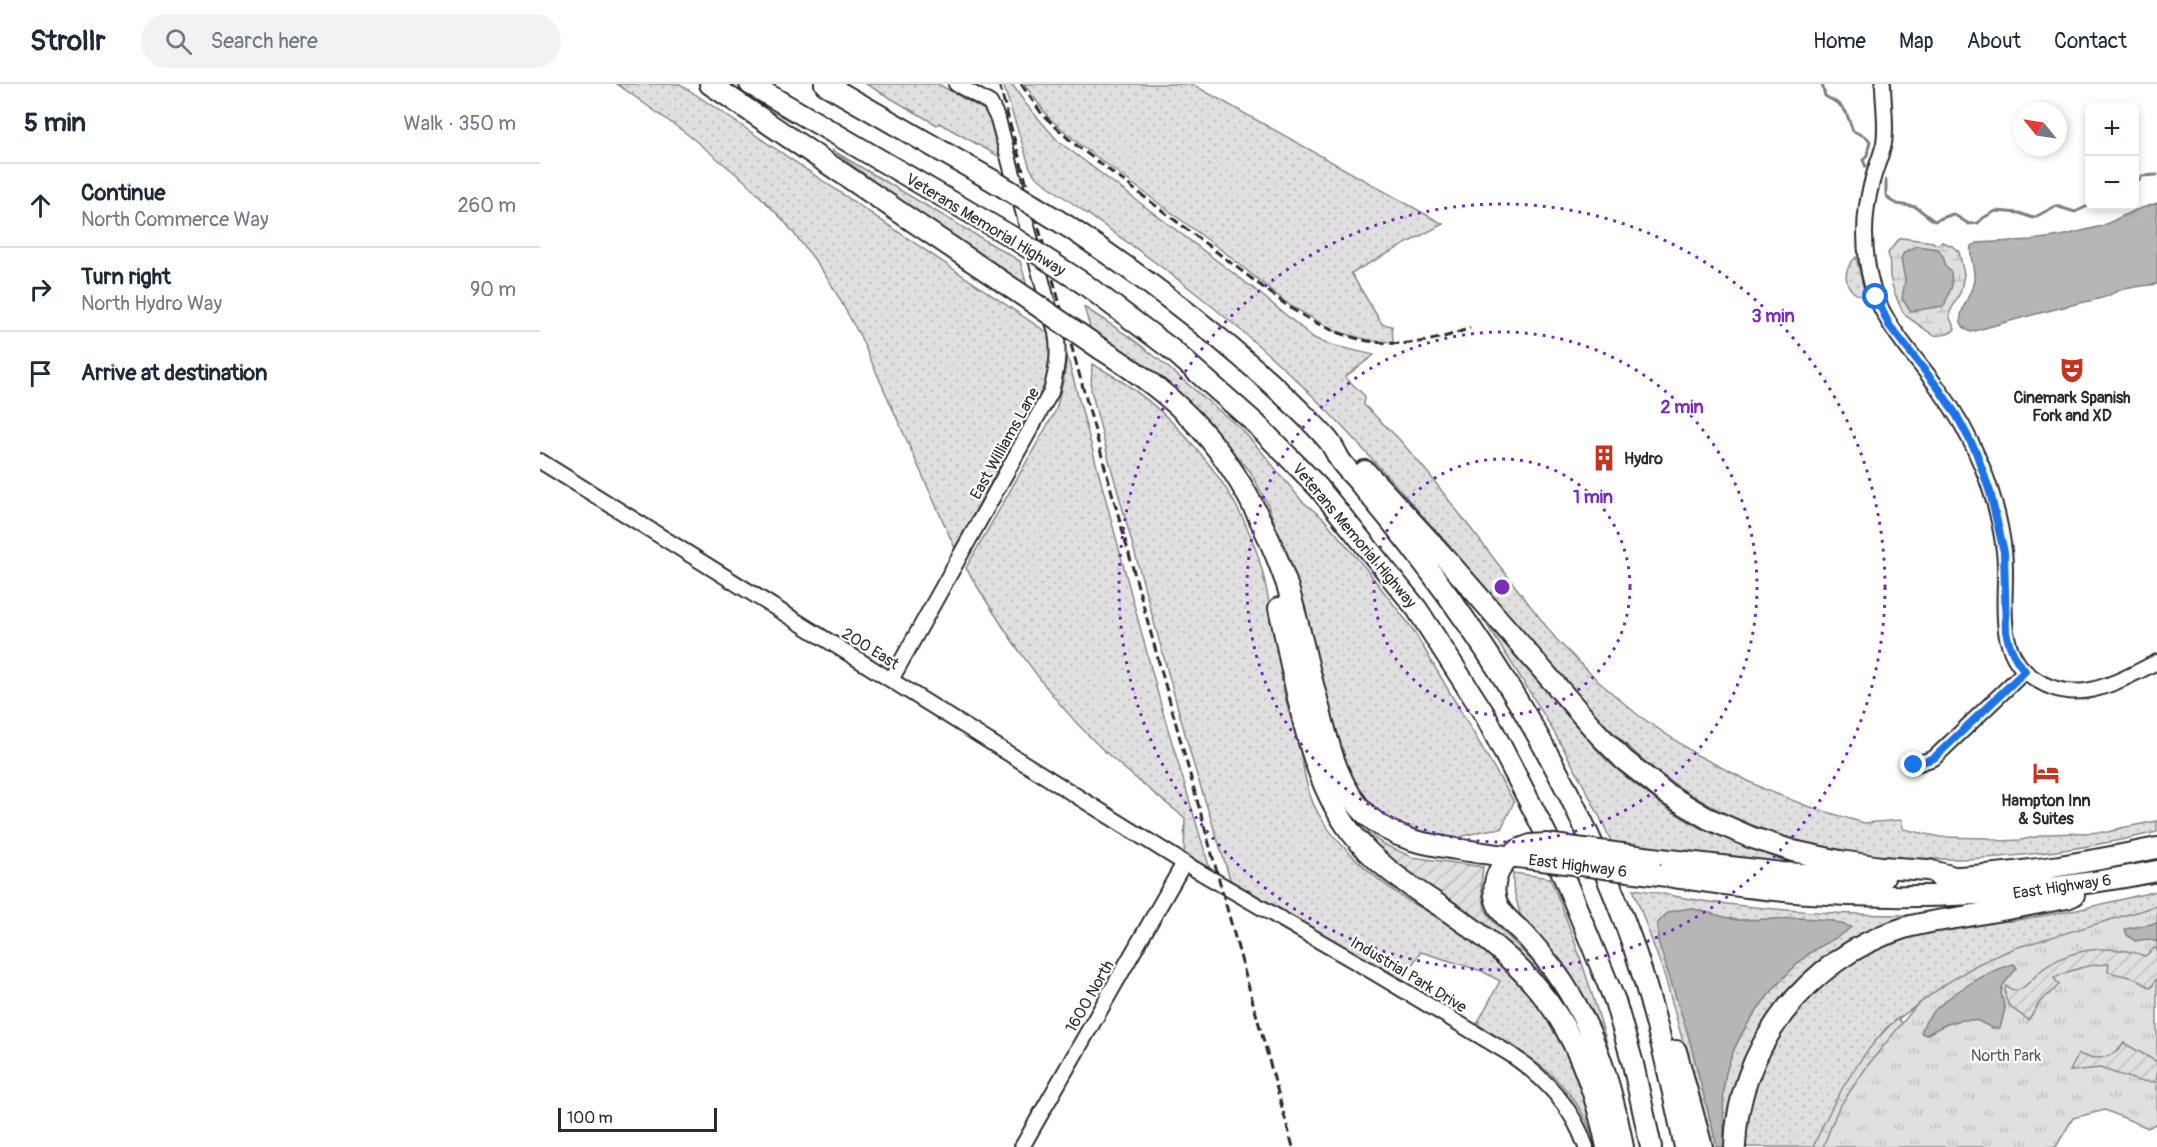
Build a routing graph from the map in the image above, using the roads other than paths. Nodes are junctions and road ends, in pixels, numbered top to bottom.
1 (710, 84) edge
2 (750, 84) edge
3 (825, 84) edge
4 (956, 84) edge
5 (1883, 84) edge
6 (1328, 441) junction
7 (540, 461) edge
8 (1274, 555) junction
9 (2157, 662) edge
10 (2025, 671) junction
11 (891, 680) junction
12 (1914, 765) dead end
13 (2157, 848) edge
14 (1516, 854) junction
15 (1184, 863) junction
16 (1656, 867) junction
17 (2157, 871) edge
18 (1954, 877) junction
19 (2094, 882) junction
20 (1658, 1024) junction
21 (1022, 1147) edge
22 (1586, 1147) edge
23 (1607, 1147) edge
24 (1623, 1147) edge
25 (1651, 1147) edge
26 (1684, 1147) edge
27 (1702, 1147) edge
28 (1735, 1147) edge

1 - 8 highway, East Highway 6, bridge
2 - 25 highway, Veterans Memorial Highway, bridge
3 - 6 highway, Veterans Memorial Highway, bridge
4 - 11 street, East Williams Lane
5 - 10 street
6 - 18 highway
6 - 20 highway, Veterans Memorial Highway
7 - 11 street, 200 East
8 - 14 highway, East Highway 6
8 - 23 highway
9 - 10 street
10 - 12 street
11 - 15 street, 200 East
13 - 18 highway, East Highway 6
14 - 16 highway, East Highway 6, bridge
14 - 24 highway
15 - 21 street, 1600 North
15 - 22 street, Industrial Park Drive
16 - 18 highway, East Highway 6
16 - 19 highway, East Highway 6
17 - 19 highway, East Highway 6
19 - 28 highway
20 - 26 highway, Veterans Memorial Highway
20 - 27 highway

